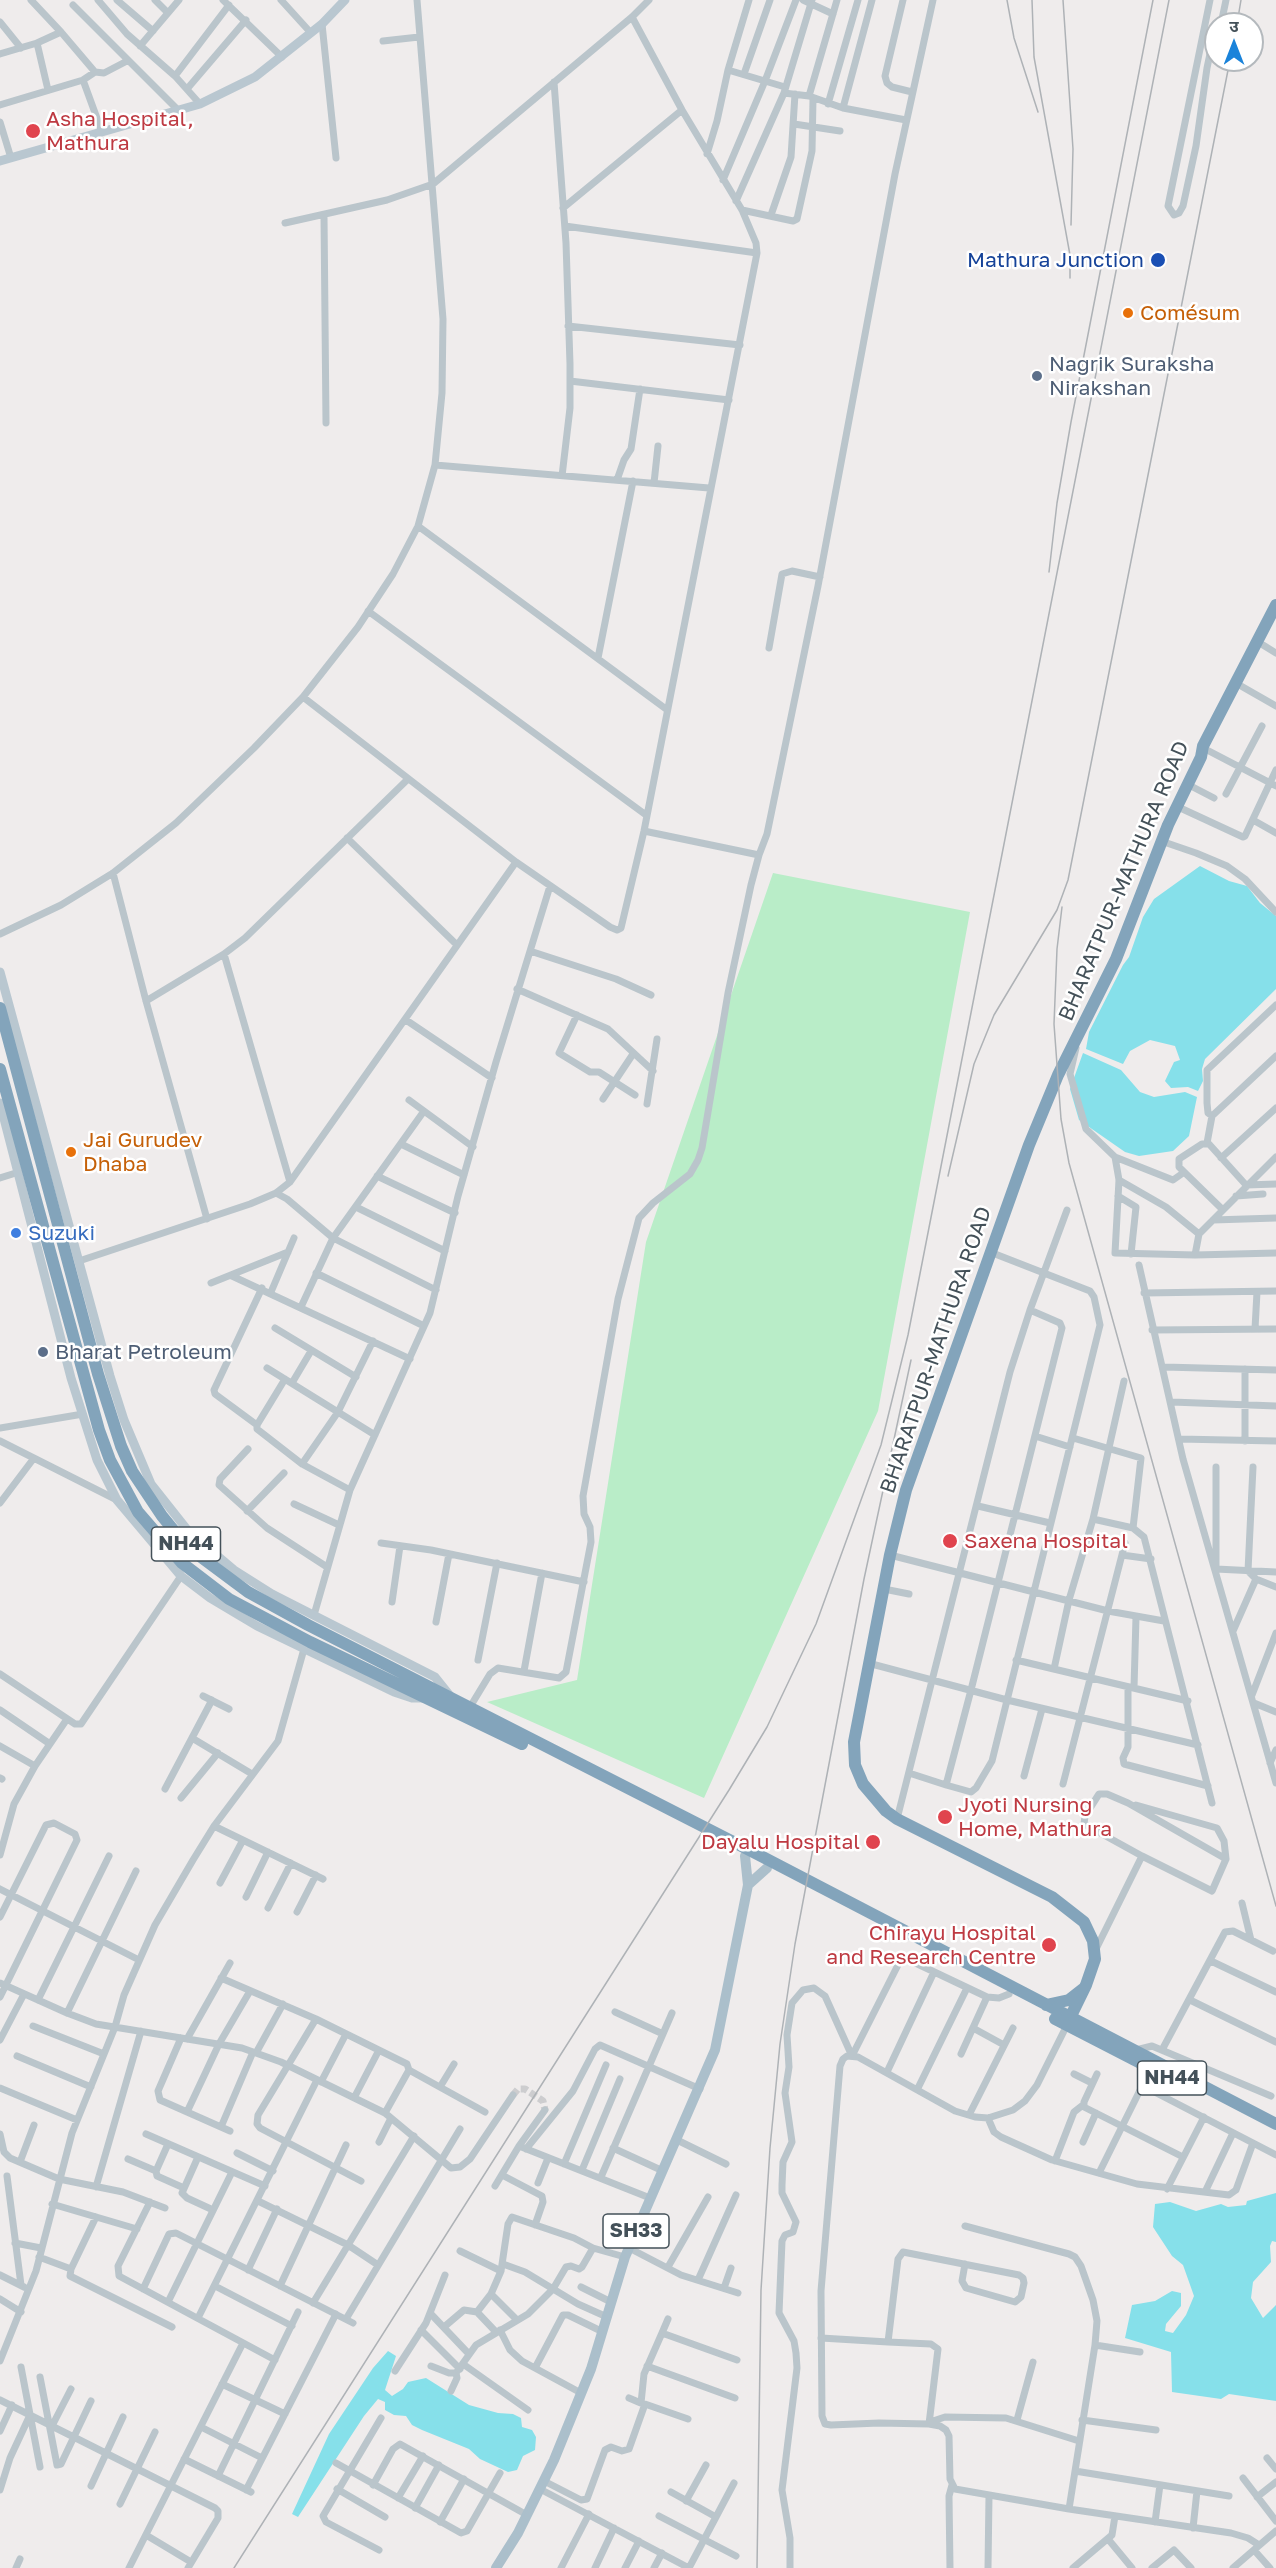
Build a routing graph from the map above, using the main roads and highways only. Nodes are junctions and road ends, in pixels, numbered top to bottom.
1 (1276, 605) edge
2 (1276, 618) edge
3 (1204, 753) junction
4 (0, 1008) edge
5 (0, 1069) edge
6 (686, 1823) junction
7 (713, 1836) junction
8 (745, 1856) junction
9 (767, 1868) junction
10 (789, 1876) junction
11 (748, 1885) junction
12 (820, 1892) junction
13 (1086, 1985) junction
14 (1046, 2005) junction
15 (1069, 2021) junction
16 (1276, 2124) edge
17 (1276, 2132) edge
18 (496, 2568) edge

1 - 3 highway, BHARATPUR-MATHURA ROAD
2 - 3 highway, BHARATPUR-MATHURA ROAD
3 - 13 highway, BHARATPUR-MATHURA ROAD
4 - 6 highway, NH44
5 - 6 highway, NH44
6 - 7 highway, NH44
7 - 8 highway, NH44
7 - 10 highway, NH44
8 - 9 highway, NH44
8 - 11 main road, SH33
9 - 10 highway, NH44
9 - 11 main road
10 - 12 highway, NH44
11 - 18 main road, SH33
12 - 14 highway, NH44
12 - 15 highway, NH44
13 - 14 highway
13 - 15 highway
14 - 15 highway, NH44
15 - 16 highway, NH44
15 - 17 highway, NH44

